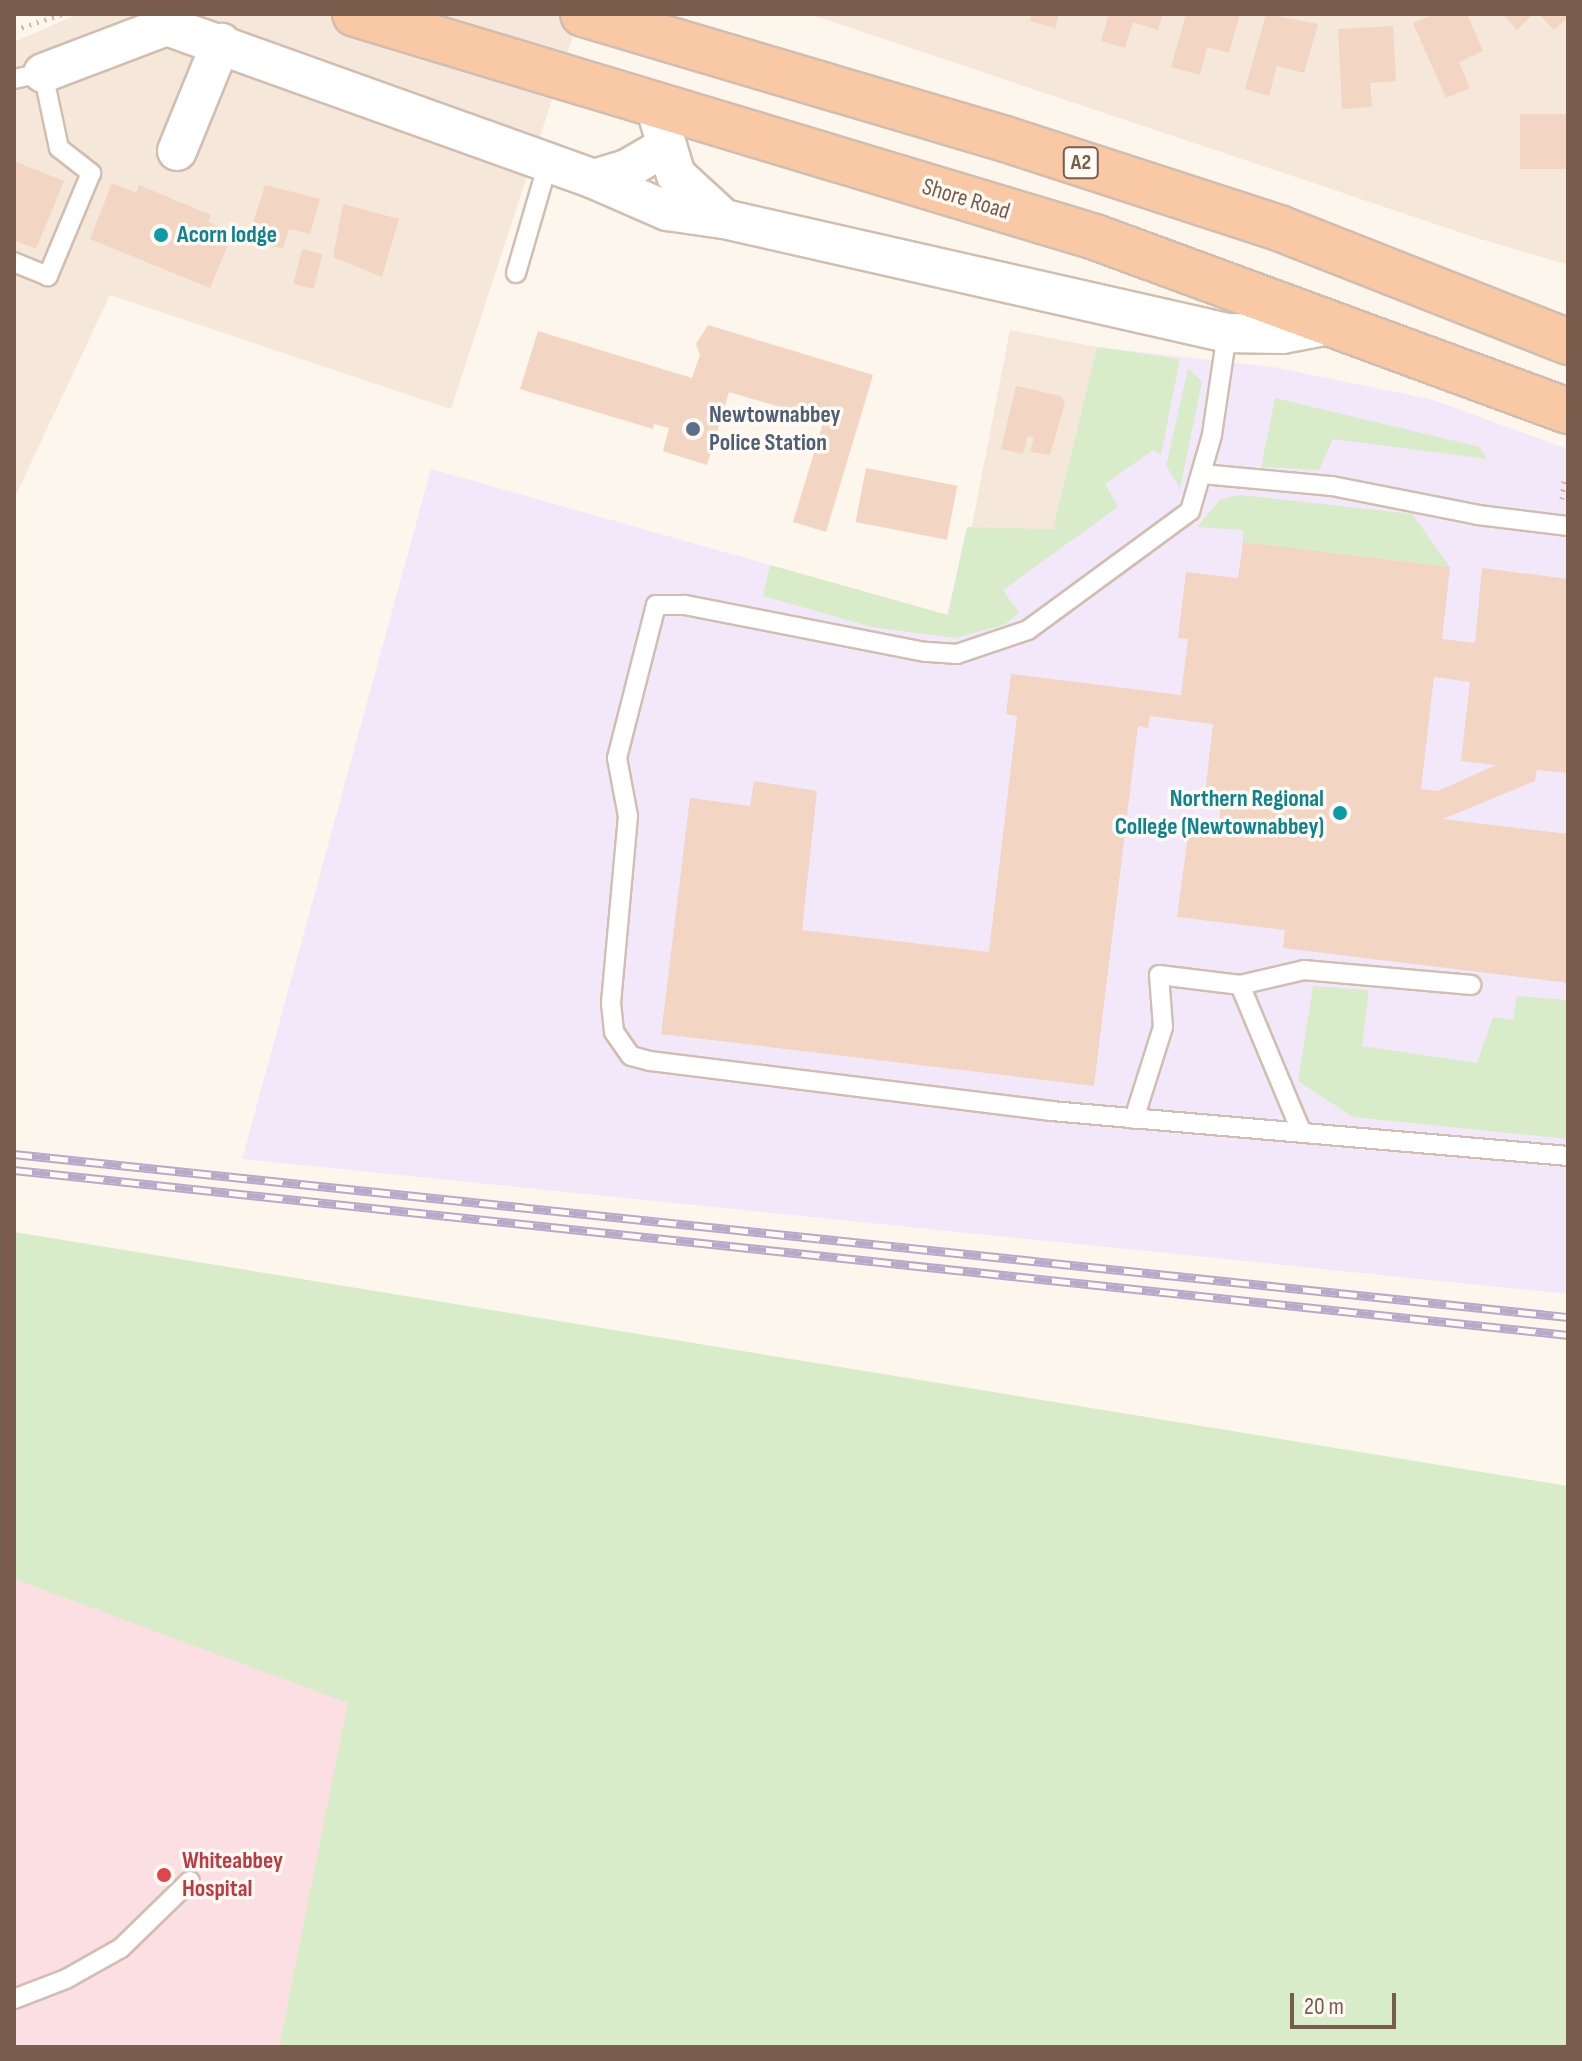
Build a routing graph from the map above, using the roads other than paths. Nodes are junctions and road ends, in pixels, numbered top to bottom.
1 (355, 14) edge
2 (583, 14) edge
3 (221, 43) junction
4 (29, 76) edge
5 (660, 127) junction
6 (177, 151) dead end
7 (548, 163) junction
8 (594, 179) junction
9 (724, 219) junction
10 (14, 262) edge
11 (516, 273) dead end
12 (1329, 325) junction
13 (1227, 333) junction
14 (1568, 342) edge
15 (1568, 411) edge
16 (1202, 474) junction
17 (1568, 526) edge
18 (1240, 985) junction
19 (1471, 985) dead end
20 (1134, 1119) junction
21 (1302, 1133) junction
22 (1568, 1156) edge
23 (190, 1881) dead end
24 (14, 1999) edge

1 - 5 highway, Shore Road
2 - 14 highway, A2
3 - 4 street
3 - 6 street
3 - 7 street
4 - 10 lane
5 - 8 street
5 - 9 street
5 - 12 highway, Shore Road
7 - 8 street
7 - 11 lane
8 - 9 street
9 - 13 street
12 - 13 street
12 - 15 highway, Shore Road
13 - 16 lane
16 - 17 lane
16 - 20 lane
18 - 19 lane
18 - 20 lane
18 - 21 lane
20 - 21 lane
21 - 22 lane
23 - 24 lane

